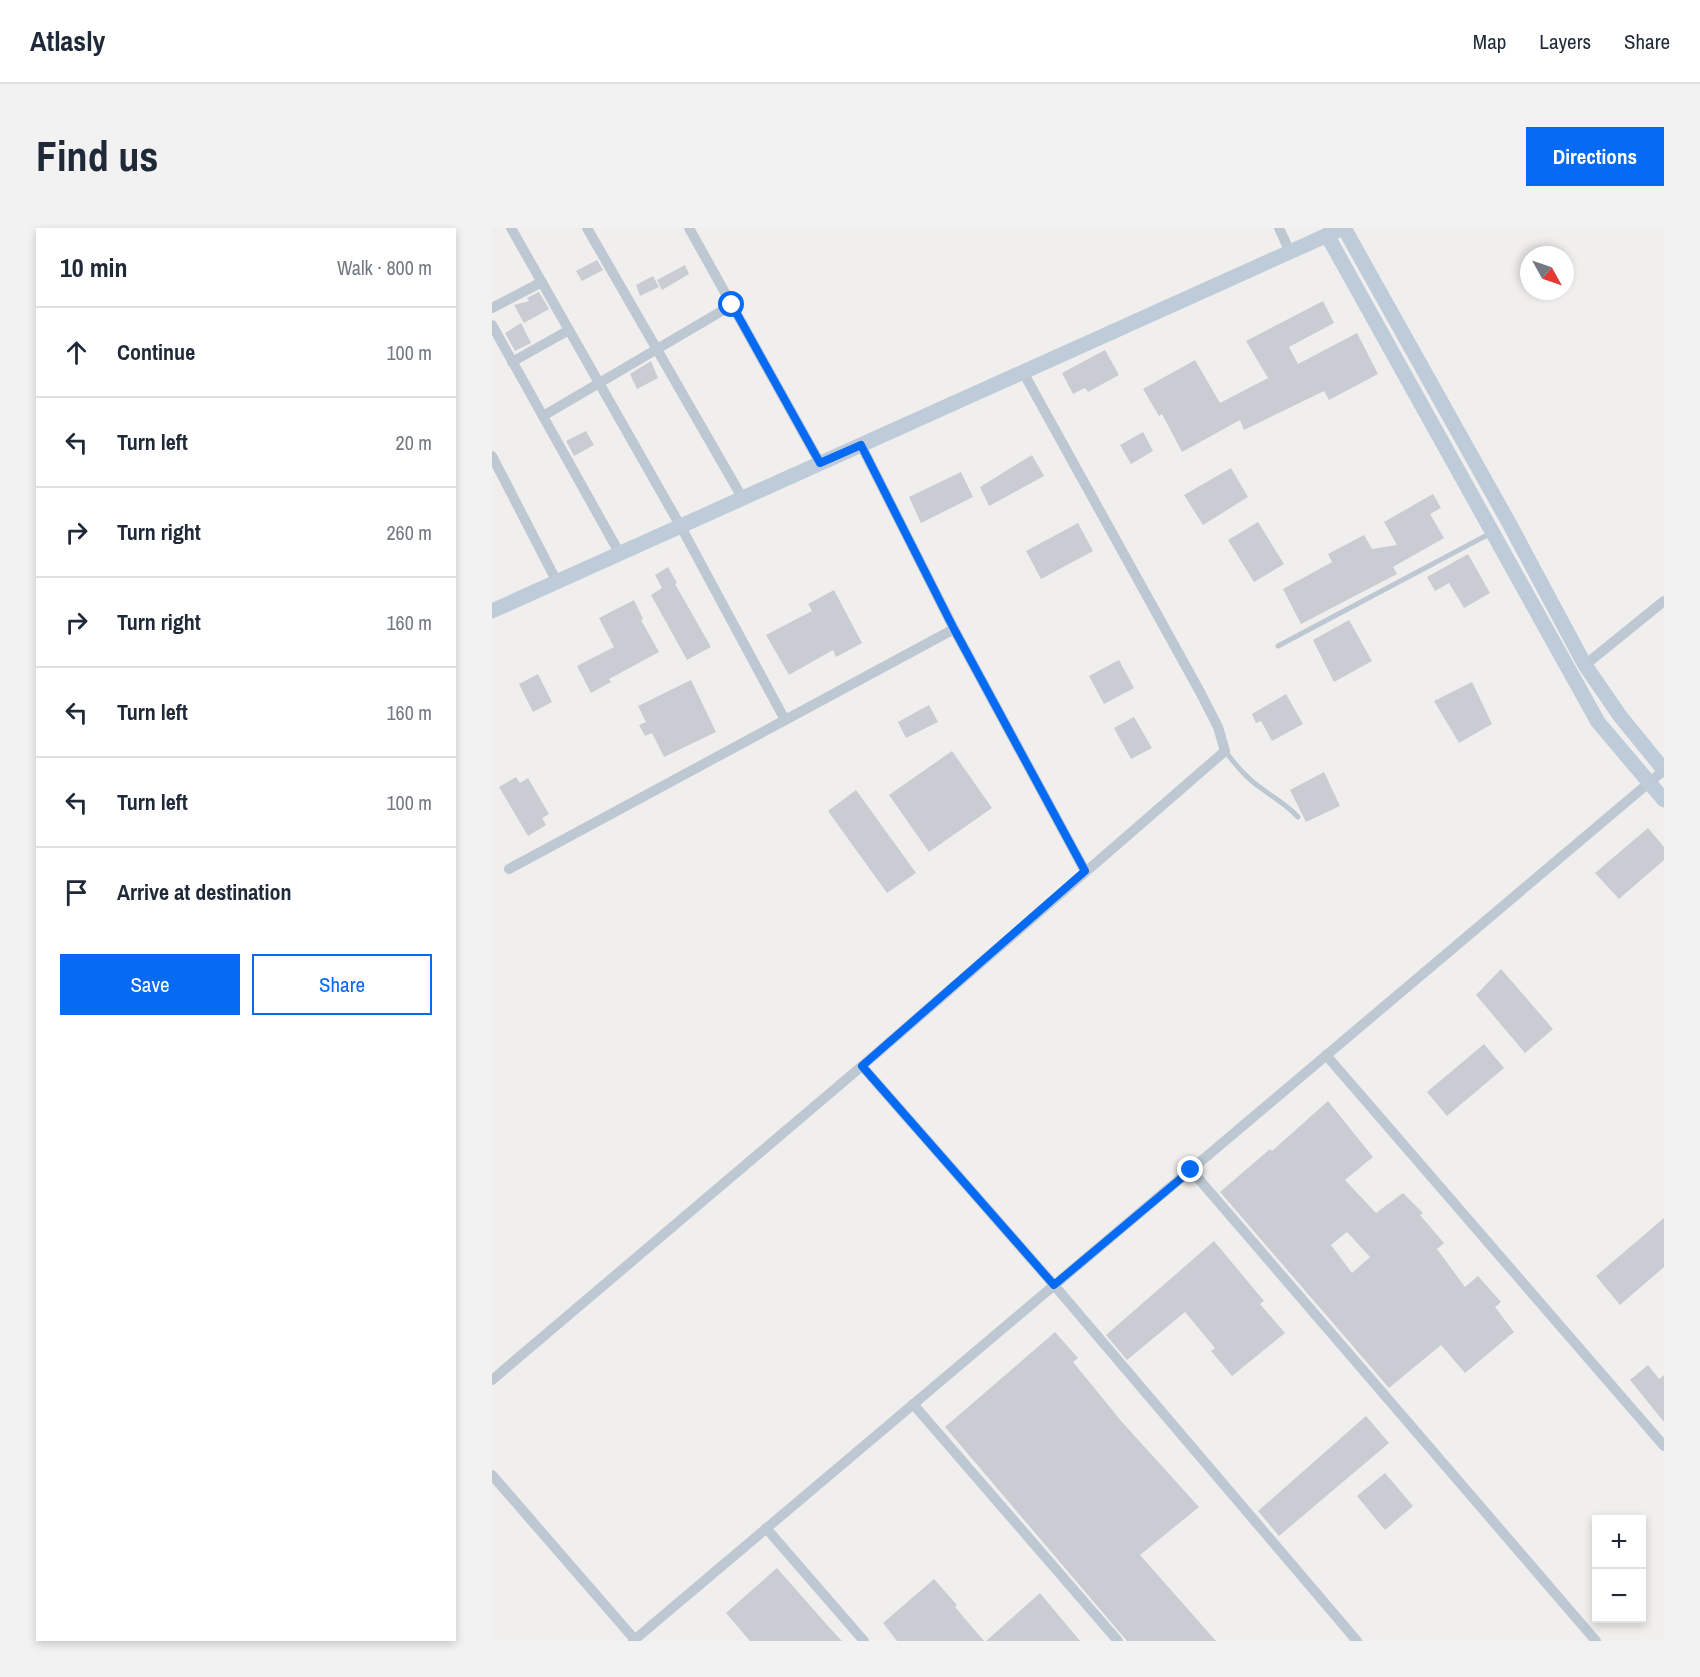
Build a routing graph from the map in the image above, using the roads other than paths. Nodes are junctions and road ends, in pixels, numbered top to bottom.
1 (511, 228) edge
2 (587, 228) edge
3 (689, 228) edge
4 (1279, 228) edge
5 (1344, 228) edge
6 (1327, 235) junction
7 (1291, 252) junction
8 (542, 282) junction
9 (732, 305) junction
10 (492, 308) edge
11 (492, 325) edge
12 (569, 330) junction
13 (656, 351) junction
14 (512, 362) junction
15 (1023, 372) junction
16 (599, 383) junction
17 (543, 416) junction
18 (861, 445) junction
19 (492, 456) edge
20 (820, 463) junction
21 (742, 499) junction
22 (681, 527) junction
23 (1493, 532) junction
24 (620, 554) junction
25 (557, 582) junction
26 (1664, 601) edge
27 (492, 611) edge
28 (954, 629) junction
29 (1278, 646) dead end
30 (1585, 665) junction
31 (785, 720) junction
32 (1225, 751) junction
33 (1664, 770) edge
34 (1649, 783) junction
35 (1664, 800) edge
36 (1298, 817) dead end
37 (509, 869) dead end
38 (1085, 871) junction
39 (1326, 1055) junction
40 (862, 1066) junction
41 (1191, 1170) junction
42 (1054, 1285) junction
43 (492, 1380) edge
44 (913, 1404) junction
45 (1664, 1446) edge
46 (492, 1475) edge
47 (766, 1528) junction
48 (1351, 1639) edge
49 (635, 1640) edge
50 (864, 1641) edge
51 (1118, 1641) edge
52 (1596, 1641) edge

1 - 8 street
2 - 13 street
3 - 9 street
4 - 7 street
5 - 6 street
5 - 30 street
6 - 7 street
6 - 23 street
7 - 15 street
8 - 10 street
8 - 12 street
9 - 13 street
9 - 20 street
11 - 14 street
12 - 14 street
12 - 16 street
13 - 16 street
13 - 21 street
14 - 17 street
15 - 18 street
15 - 32 street
16 - 17 street
16 - 22 street
17 - 24 street
18 - 20 street
18 - 28 street
19 - 25 street
20 - 21 street
21 - 22 street
22 - 24 street
22 - 31 street
23 - 29 lane
23 - 34 street
24 - 25 street
25 - 27 street
26 - 30 street
28 - 31 street
28 - 38 street
30 - 33 street
31 - 37 street
32 - 36 lane
32 - 38 street
33 - 34 street
34 - 35 street
34 - 39 street
38 - 40 street
39 - 41 street
39 - 45 street
40 - 42 street
40 - 43 street
41 - 42 street
41 - 52 street
42 - 44 street
42 - 48 street
44 - 47 street
44 - 51 street
46 - 49 street
47 - 49 street
47 - 50 street

